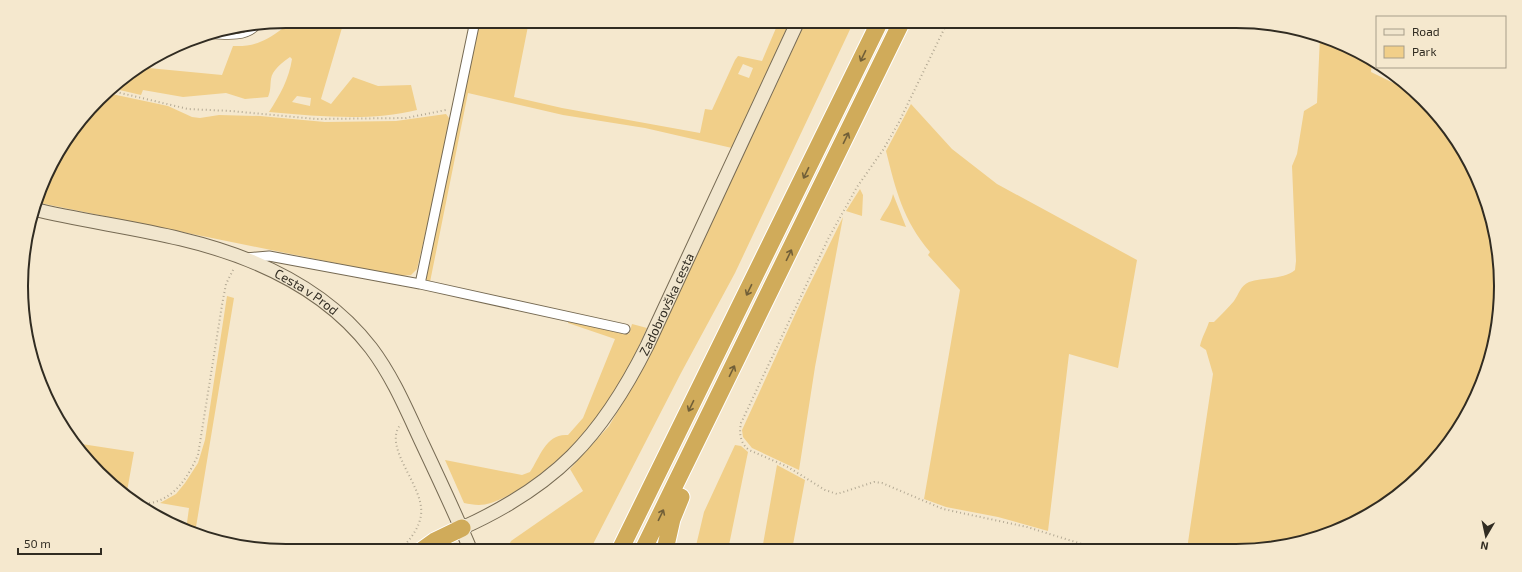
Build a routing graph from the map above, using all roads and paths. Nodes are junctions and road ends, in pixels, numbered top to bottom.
1 (474, 28) edge
2 (795, 28) edge
3 (877, 28) edge
4 (899, 28) edge
5 (945, 28) edge
6 (256, 30) edge
7 (224, 36) edge
8 (116, 92) edge
9 (457, 107) junction
10 (40, 210) edge
11 (243, 258) junction
12 (420, 284) junction
13 (625, 329) dead end
14 (410, 417) junction
15 (702, 432) junction
16 (148, 504) edge
17 (462, 528) junction
18 (405, 544) edge
19 (431, 544) edge
20 (445, 544) edge
21 (468, 544) edge
22 (623, 544) edge
23 (646, 544) edge
24 (666, 544) edge
25 (1082, 544) edge

1 - 9 street
2 - 17 main road, Zadobrovška cesta
3 -> 22 highway
15 -> 4 highway
5 - 25 path
6 - 7 lane
8 - 9 path
9 - 12 street
10 - 11 main road, Cesta v Prod
11 - 12 street
11 - 14 main road, Cesta v Prod
11 - 16 path
12 - 13 street
14 - 17 main road, Cesta v Prod
14 - 18 path
23 -> 15 highway
15 - 24 highway
17 - 19 highway
17 - 20 highway
17 - 21 main road, Cesta v Prod

